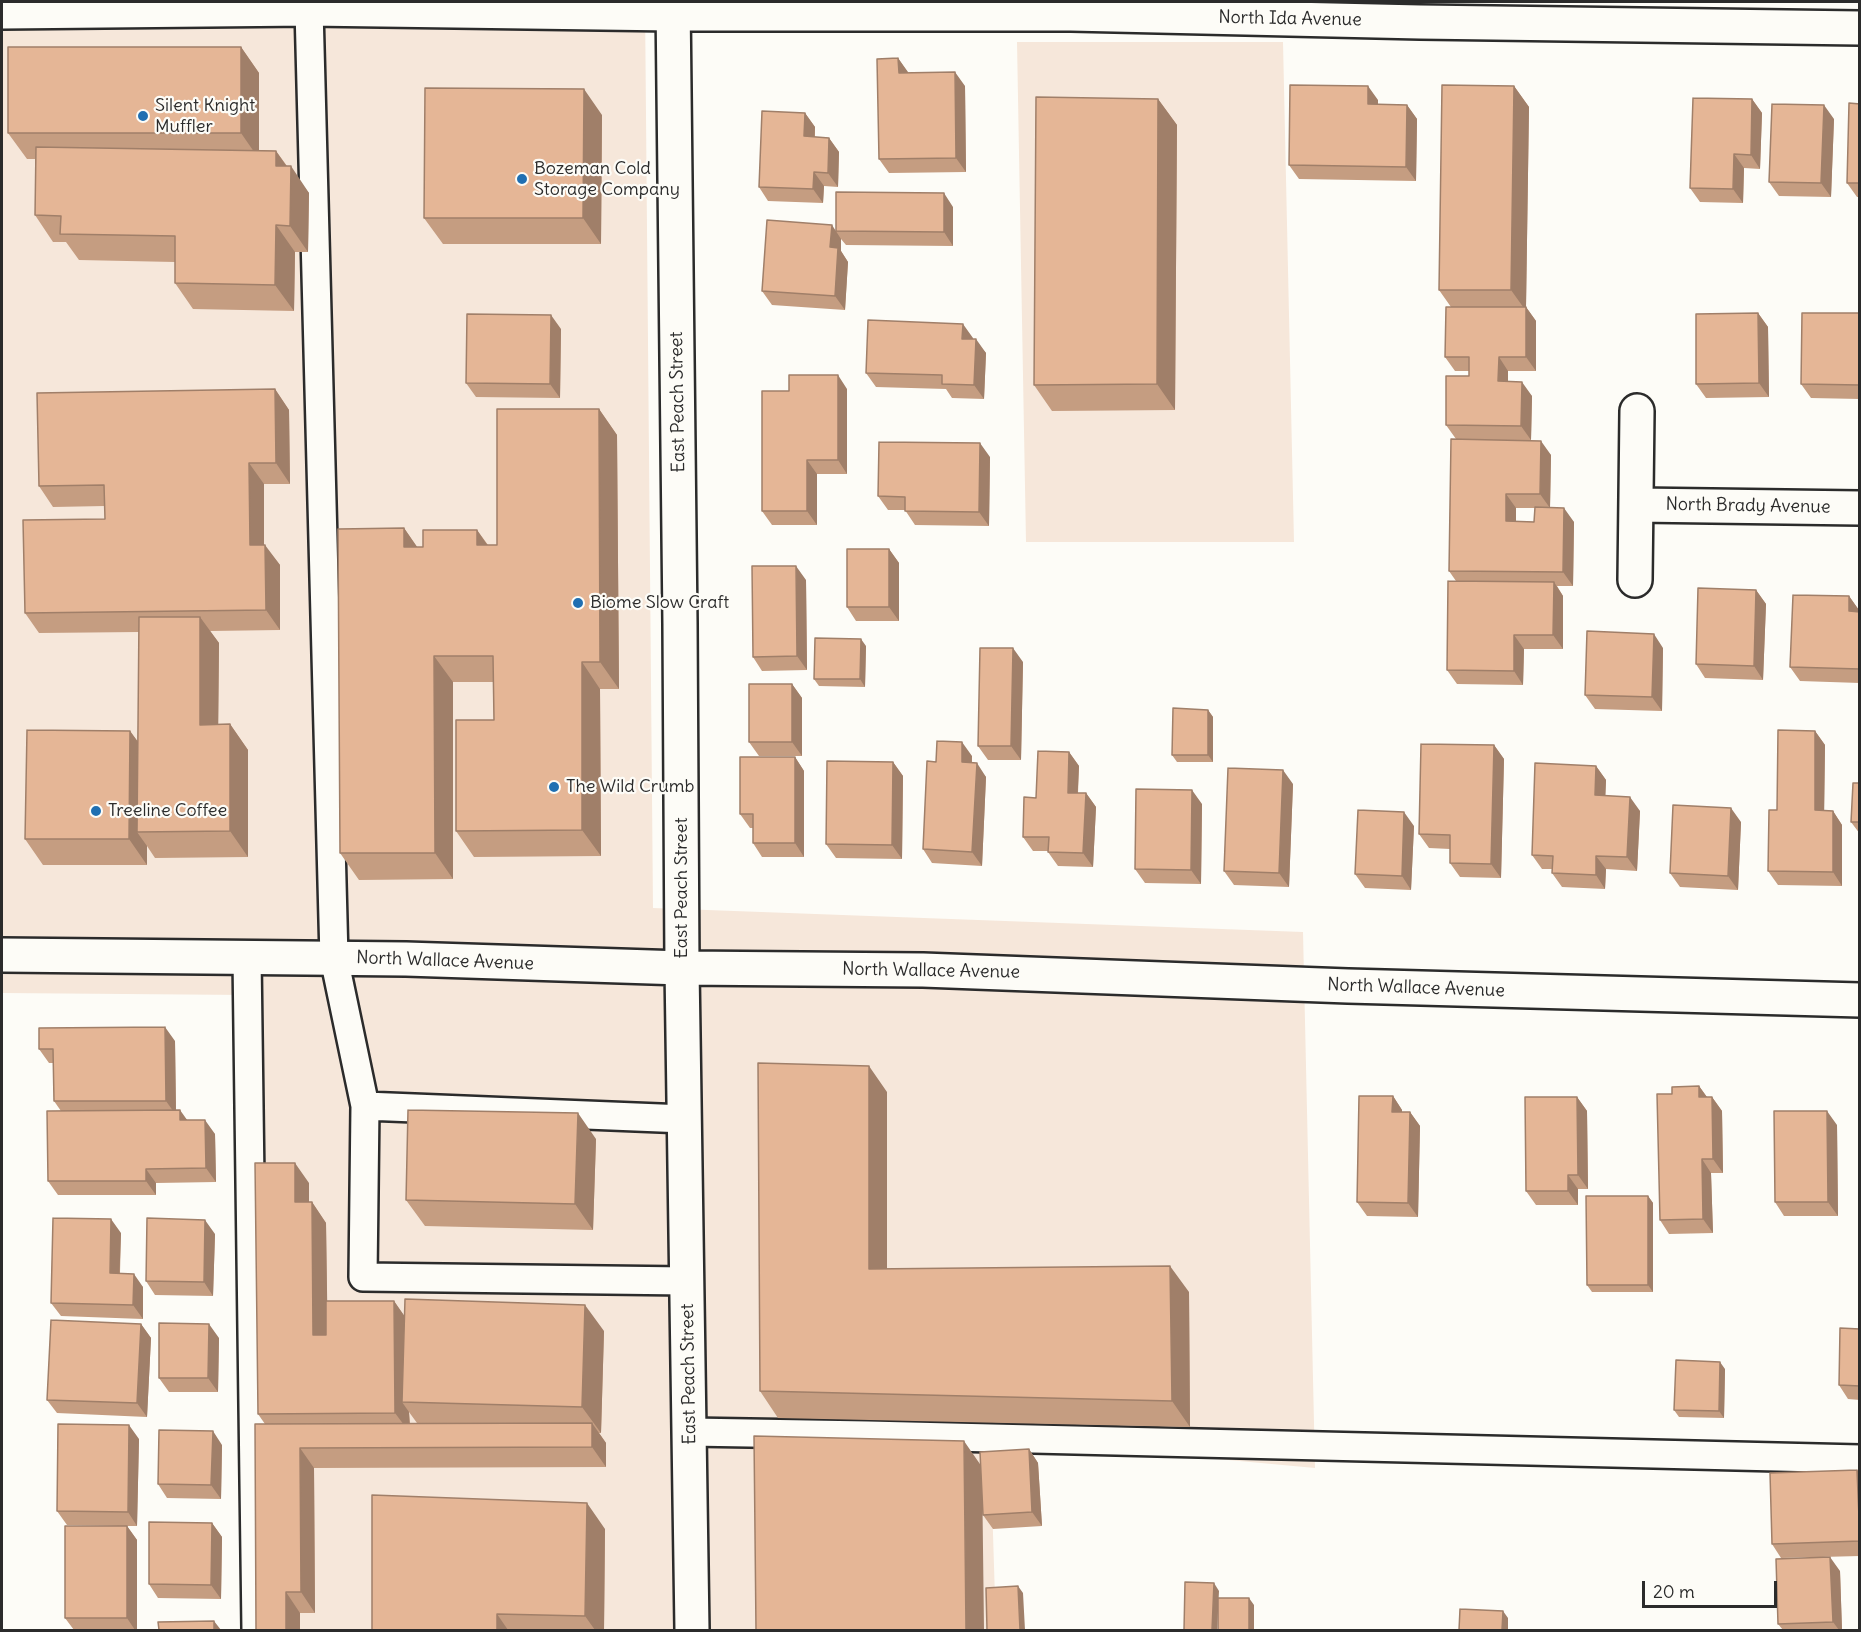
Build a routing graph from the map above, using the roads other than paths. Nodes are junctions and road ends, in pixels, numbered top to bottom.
1 (673, 8) edge
2 (309, 9) junction
3 (2, 12) edge
4 (1420, 12) edge
5 (1860, 28) edge
6 (1637, 411) dead end
7 (1637, 505) junction
8 (1860, 508) edge
9 (1635, 580) dead end
10 (2, 955) edge
11 (247, 957) junction
12 (334, 958) junction
13 (682, 968) junction
14 (1860, 1000) edge
15 (365, 1106) junction
16 (685, 1119) junction
17 (687, 1281) junction
18 (690, 1432) junction
19 (1860, 1459) edge
20 (256, 1630) edge
21 (692, 1630) edge

1 - 2 street, North Ida Avenue
1 - 4 street, North Ida Avenue
1 - 13 street, East Peach Street
2 - 3 street, North Ida Avenue
2 - 12 lane
4 - 5 street, North Ida Avenue
6 - 7 street
7 - 8 street, North Brady Avenue
7 - 9 street
10 - 11 street, North Wallace Avenue
11 - 12 street, North Wallace Avenue
11 - 20 lane
12 - 13 street, North Wallace Avenue
12 - 15 lane
13 - 14 street, North Wallace Avenue
13 - 16 street, East Peach Street
15 - 16 lane
15 - 17 lane
16 - 17 street, East Peach Street
17 - 18 street, East Peach Street
18 - 19 lane
18 - 21 street, East Peach Street

